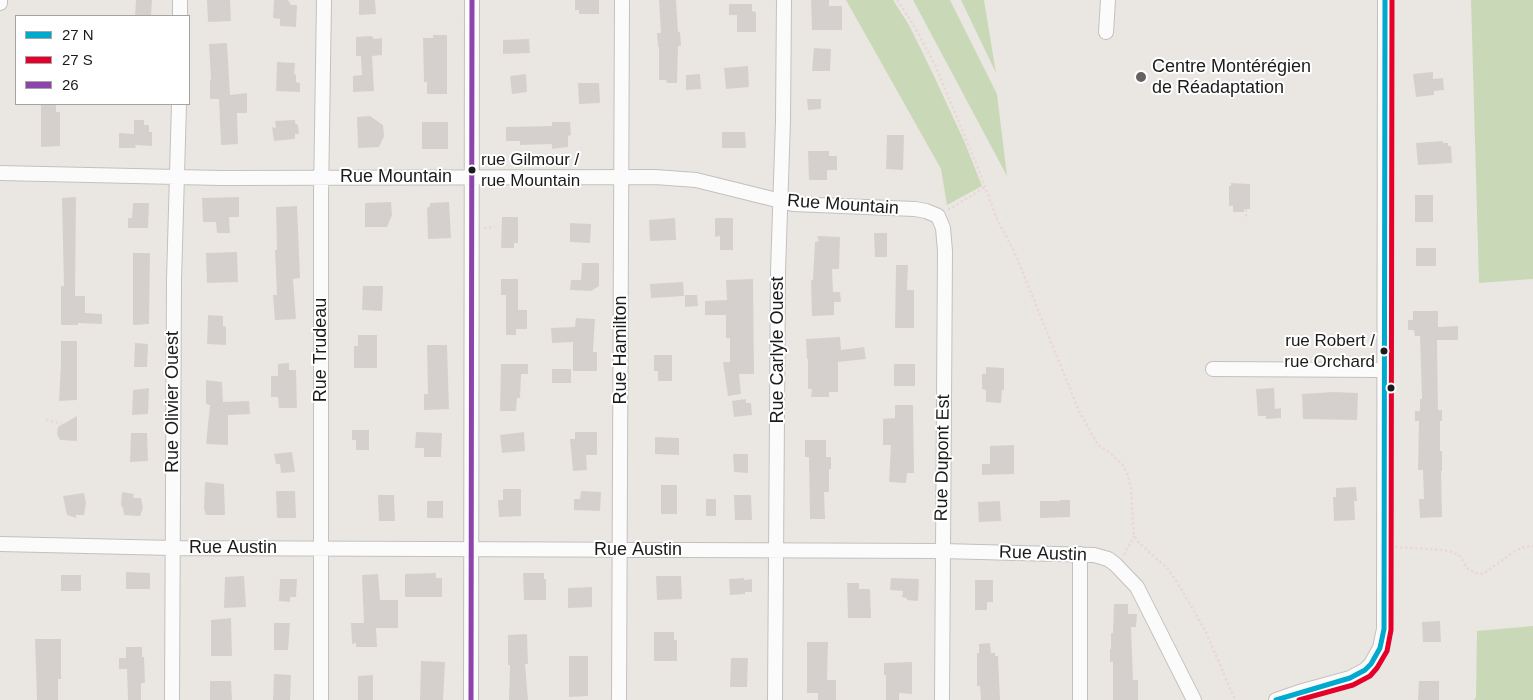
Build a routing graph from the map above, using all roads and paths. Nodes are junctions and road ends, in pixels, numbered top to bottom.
1 (180, 0) edge
2 (324, 0) edge
3 (472, 0) edge
4 (622, 0) edge
5 (784, 0) edge
6 (897, 0) edge
7 (1108, 0) edge
8 (1385, 0) edge
9 (180, 15) edge
10 (1106, 32) dead end
11 (179, 105) edge
12 (0, 172) edge
13 (177, 177) junction
14 (321, 177) junction
15 (473, 177) junction
16 (622, 177) junction
17 (985, 187) junction
18 (780, 201) junction
19 (1246, 209) dead end
20 (938, 216) junction
21 (1246, 217) dead end
22 (1213, 369) dead end
23 (1384, 370) junction
24 (46, 420) dead end
25 (62, 424) dead end
26 (1134, 536) junction
27 (0, 544) edge
28 (1533, 546) edge
29 (1384, 547) junction
30 (173, 548) junction
31 (321, 548) junction
32 (471, 549) junction
33 (620, 550) junction
34 (776, 551) junction
35 (942, 551) junction
36 (1080, 554) junction
37 (1114, 563) junction
38 (172, 700) edge
39 (321, 700) edge
40 (471, 700) edge
41 (619, 700) edge
42 (775, 700) edge
43 (942, 700) edge
44 (1080, 700) edge
45 (1194, 700) edge
46 (1236, 700) edge
47 (1276, 700) edge

1 - 9 street
2 - 14 street, Rue Trudeau
3 - 15 street
4 - 16 street, Rue Hamilton
5 - 18 street, Rue Carlyle Ouest
6 - 17 path
7 - 10 street
8 - 23 street
11 - 13 street, Rue Olivier Ouest
12 - 13 street, Rue Mountain
13 - 14 street, Rue Mountain
13 - 30 street, Rue Olivier Ouest
14 - 15 street, Rue Mountain
14 - 31 street, Rue Trudeau
15 - 16 street, Rue Mountain
15 - 32 street
16 - 18 street, Rue Mountain
16 - 33 street, Rue Hamilton
17 - 20 path
17 - 26 path
18 - 20 street, Rue Mountain
18 - 34 street, Rue Carlyle Ouest
19 - 21 path
20 - 35 street, Rue Dupont Est
22 - 23 street
23 - 29 street
24 - 25 path
26 - 37 path
26 - 46 path
27 - 30 street, Rue Austin
28 - 29 path
29 - 47 street
30 - 31 street, Rue Austin
30 - 38 street, Rue Olivier Ouest
31 - 32 street, Rue Austin
31 - 39 street, Rue Trudeau
32 - 33 street, Rue Austin
32 - 40 street
33 - 34 street, Rue Austin
33 - 41 street, Rue Hamilton
34 - 35 street, Rue Austin
34 - 42 street, Rue Carlyle Ouest
35 - 36 street, Rue Austin
35 - 43 street, Rue Dupont Est
36 - 37 street, Rue Austin
36 - 44 street
37 - 45 street, Rue Austin

